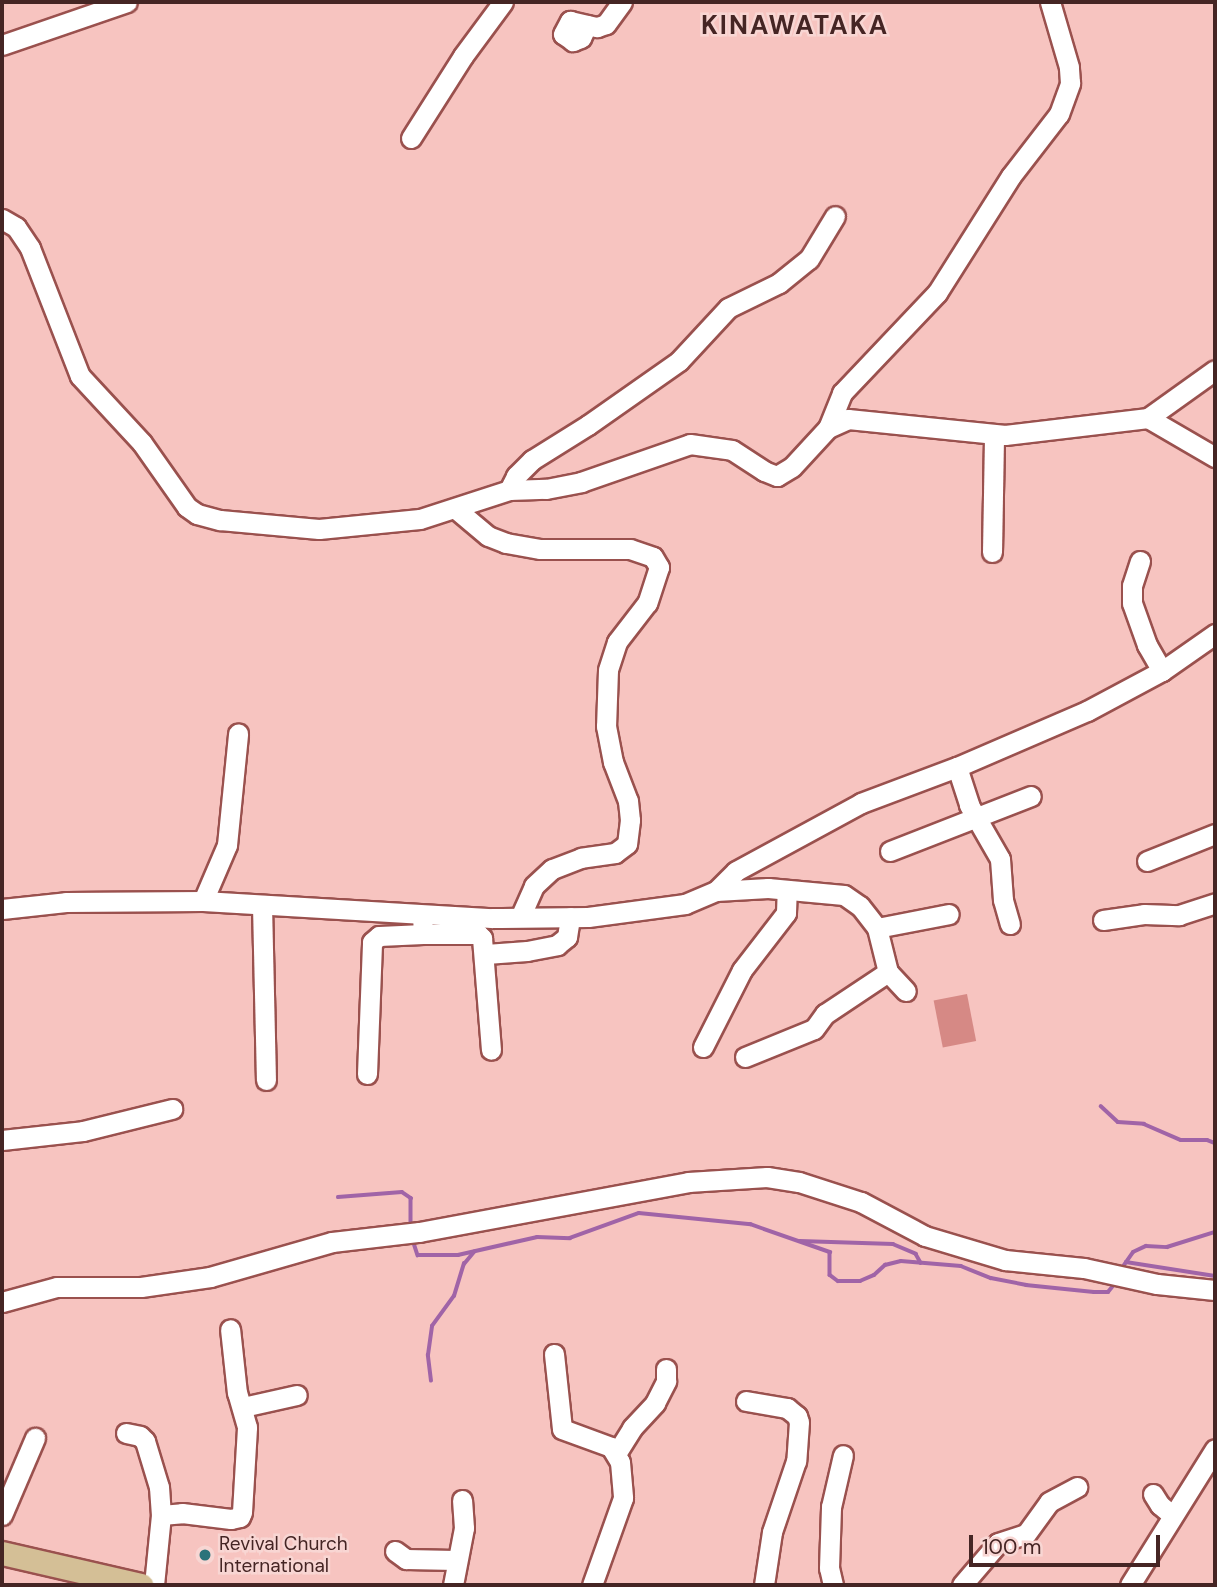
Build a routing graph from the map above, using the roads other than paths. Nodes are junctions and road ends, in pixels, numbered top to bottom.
1 (74, 2) edge
2 (127, 2) edge
3 (503, 2) edge
4 (622, 2) edge
5 (1050, 2) edge
6 (70, 22) junction
7 (587, 25) dead end
8 (2, 45) edge
9 (411, 138) dead end
10 (835, 216) dead end
11 (2, 219) edge
12 (1215, 370) edge
13 (1148, 418) junction
14 (828, 428) junction
15 (994, 435) junction
16 (1215, 457) edge
17 (509, 490) junction
18 (457, 510) junction
19 (992, 552) dead end
20 (1140, 561) dead end
21 (1215, 634) edge
22 (1162, 671) junction
23 (238, 734) dead end
24 (957, 767) junction
25 (1031, 796) dead end
26 (975, 817) junction
27 (1215, 834) edge
28 (890, 850) dead end
29 (1147, 861) dead end
30 (787, 890) junction
31 (716, 891) junction
32 (202, 901) junction
33 (1215, 903) edge
34 (262, 905) junction
35 (2, 909) edge
36 (949, 914) dead end
37 (520, 917) junction
38 (570, 917) junction
39 (1103, 920) dead end
40 (1010, 924) dead end
41 (422, 925) junction
42 (877, 928) junction
43 (486, 954) junction
44 (888, 972) junction
45 (906, 991) dead end
46 (704, 1047) dead end
47 (491, 1049) dead end
48 (745, 1057) dead end
49 (366, 1074) dead end
50 (266, 1080) dead end
51 (172, 1109) dead end
52 (2, 1140) edge
53 (1215, 1290) edge
54 (2, 1302) edge
55 (230, 1329) dead end
56 (554, 1354) dead end
57 (666, 1369) dead end
58 (297, 1395) dead end
59 (746, 1401) dead end
60 (243, 1407) junction
61 (126, 1433) dead end
62 (35, 1438) dead end
63 (1215, 1449) edge
64 (616, 1454) junction
65 (843, 1455) dead end
66 (1077, 1486) dead end
67 (1153, 1494) dead end
68 (462, 1500) dead end
69 (2, 1515) edge
70 (161, 1515) junction
71 (1172, 1515) junction
72 (395, 1551) dead end
73 (2, 1553) edge
74 (455, 1560) junction
75 (94, 1583) edge
76 (141, 1585) edge
77 (153, 1585) edge
78 (453, 1585) edge
79 (592, 1585) edge
80 (764, 1585) edge
81 (833, 1585) edge
82 (962, 1585) edge
83 (1130, 1585) edge

1 - 6 street
2 - 6 street
3 - 9 street
4 - 7 street
5 - 14 street
6 - 8 street
10 - 17 street
11 - 18 street
12 - 13 street
13 - 15 street
13 - 16 street
14 - 15 street
14 - 17 street
15 - 19 street
17 - 18 street
18 - 37 street
20 - 22 street
21 - 22 street
22 - 24 street
23 - 32 street
24 - 26 street
24 - 31 street
25 - 26 street
26 - 28 street
26 - 40 street
27 - 29 street
30 - 31 street
30 - 42 street
30 - 46 street
31 - 38 street
32 - 34 street
32 - 35 street
33 - 39 street
34 - 41 street
34 - 50 street
36 - 42 street
37 - 38 street
37 - 41 street
38 - 43 street
41 - 43 street
41 - 49 street
42 - 44 street
43 - 47 street
44 - 45 street
44 - 48 street
51 - 52 street
53 - 54 street
55 - 60 street
56 - 64 street
57 - 64 street
58 - 60 street
59 - 80 street
60 - 70 street
61 - 70 street
62 - 69 street
63 - 71 street
64 - 79 street
65 - 81 street
66 - 82 street
67 - 71 street
68 - 74 street
70 - 77 street
71 - 83 street
72 - 74 street
73 - 75 main road
74 - 78 street
75 - 76 main road

